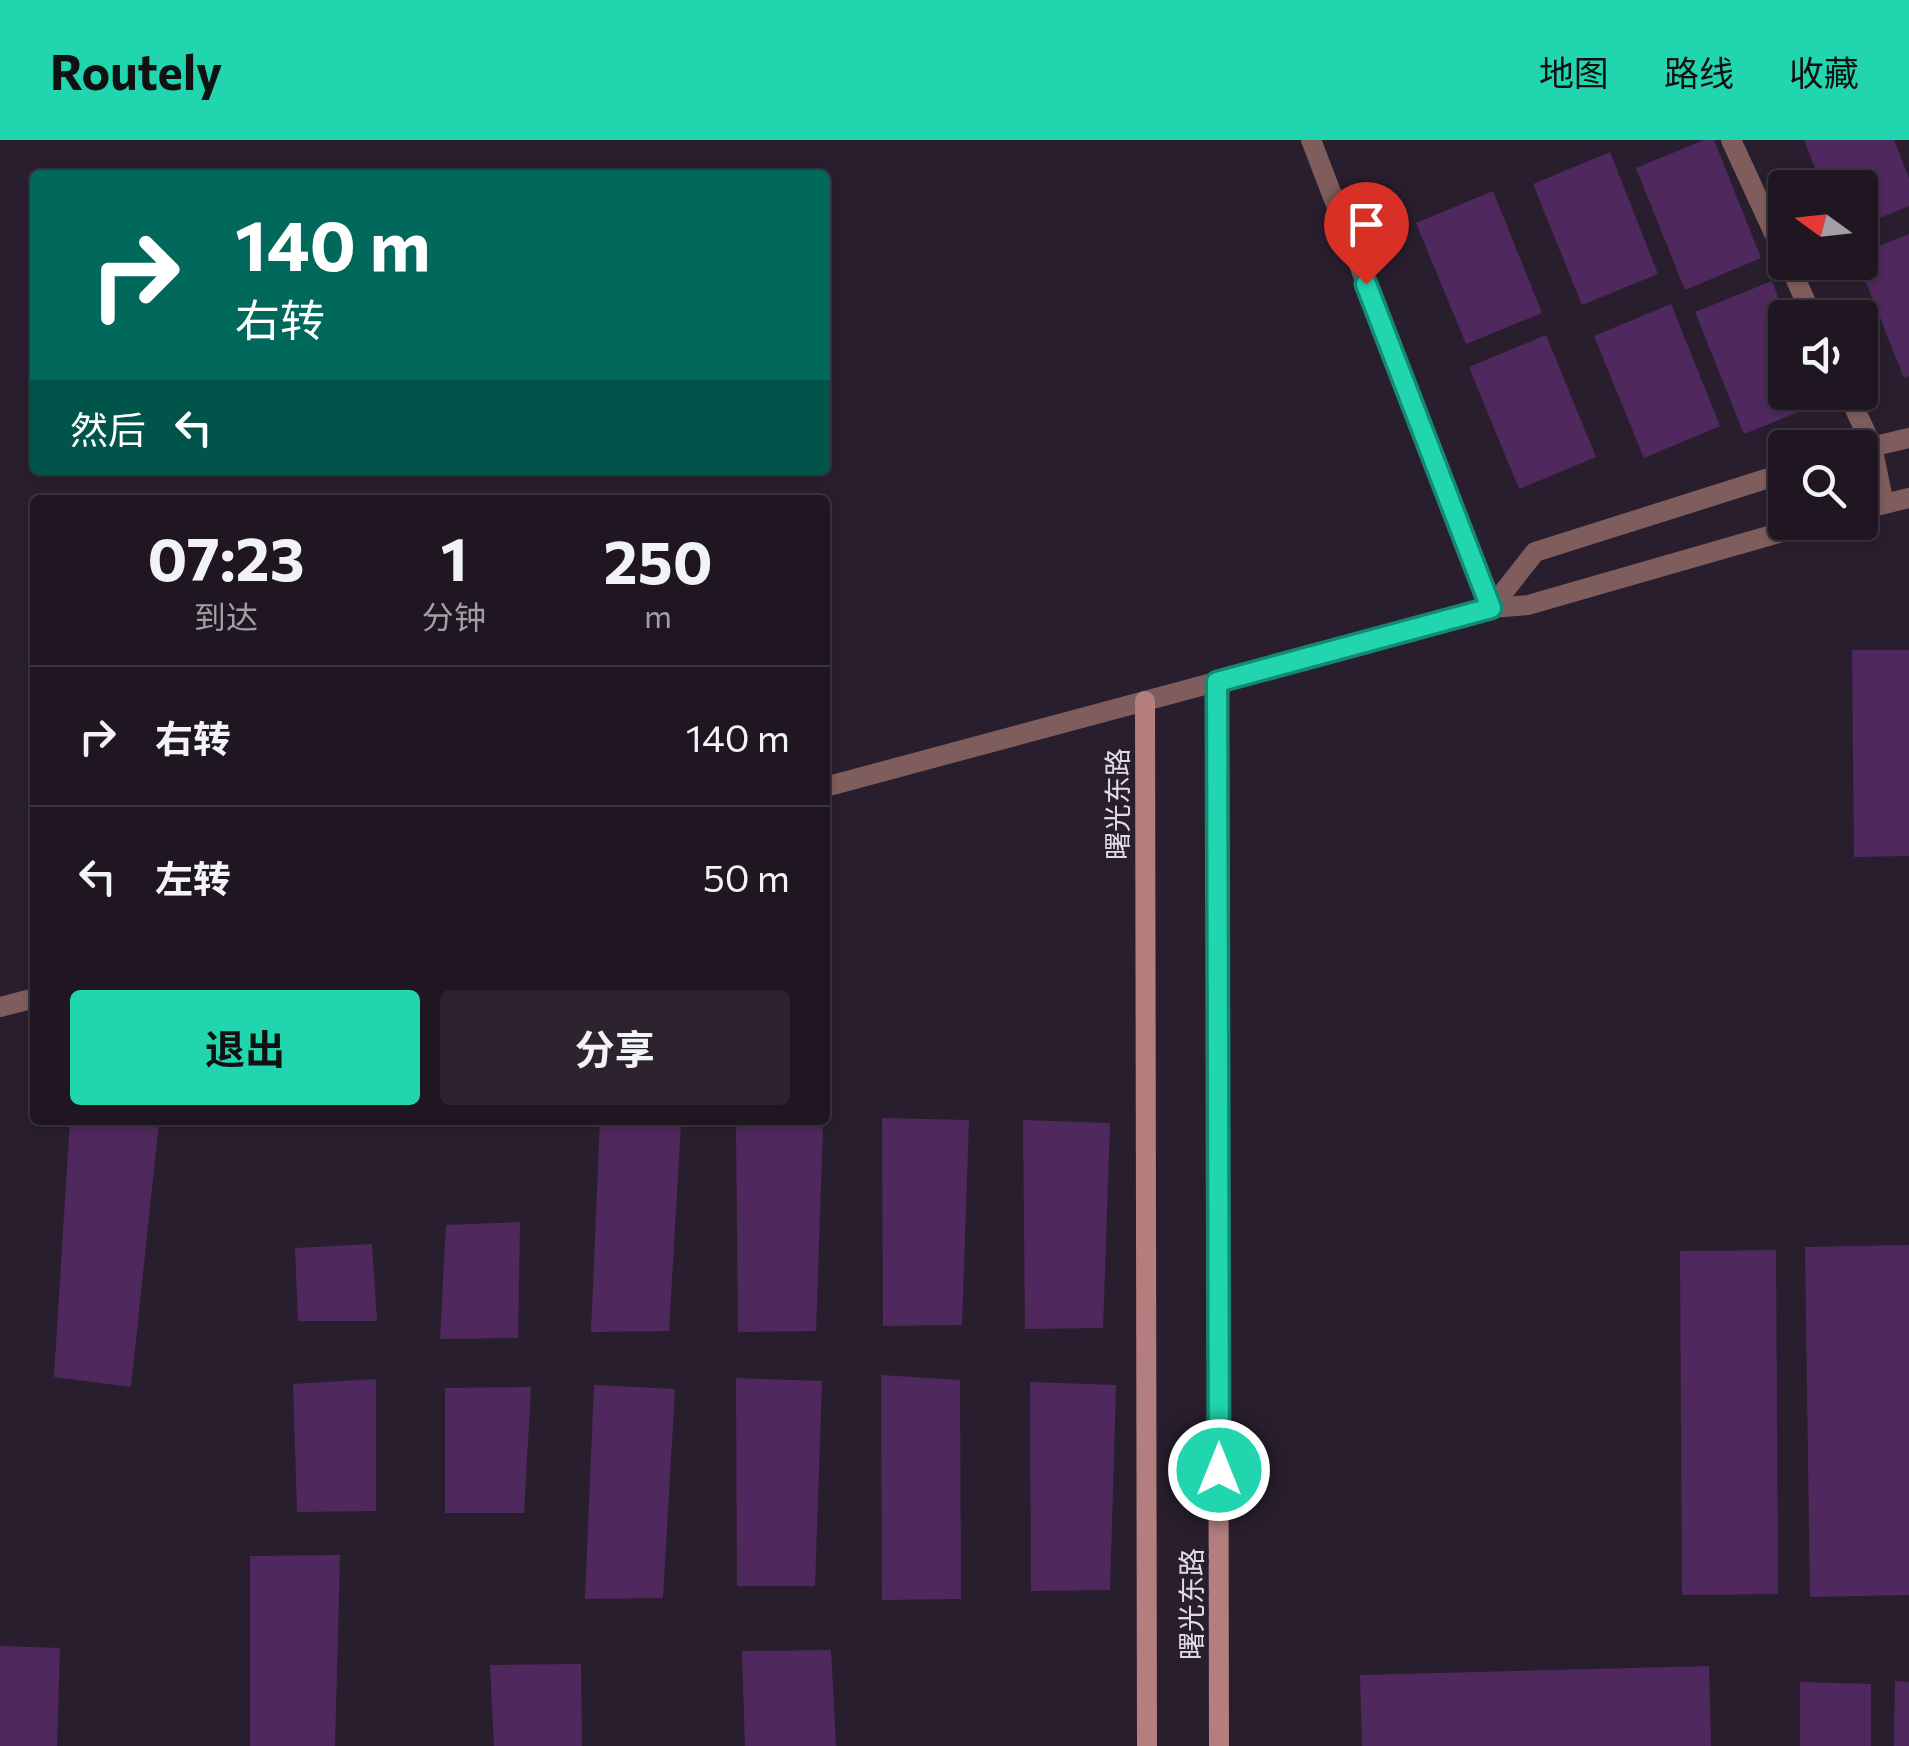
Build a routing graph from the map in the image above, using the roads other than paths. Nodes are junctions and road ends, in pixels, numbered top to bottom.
1 (1311, 140) edge
2 (1731, 140) edge
3 (1768, 221) edge
4 (1909, 438) edge
5 (1878, 445) edge
6 (1768, 478) edge
7 (1878, 485) edge
8 (1909, 498) edge
9 (1884, 504) junction
10 (1878, 506) edge
11 (1768, 536) edge
12 (1491, 608) junction
13 (1217, 682) junction
14 (1145, 701) junction
15 (830, 786) edge
16 (30, 999) edge
17 (0, 1007) edge
18 (1147, 1746) edge
19 (1219, 1746) edge

1 - 12 street
2 - 3 street
4 - 5 street
6 - 12 street
7 - 9 street
8 - 9 street
9 - 10 street
11 - 12 street
12 - 13 street
13 - 14 street
13 - 19 main road, 曙光东路
14 - 15 street
14 - 18 main road, 曙光东路
16 - 17 street

